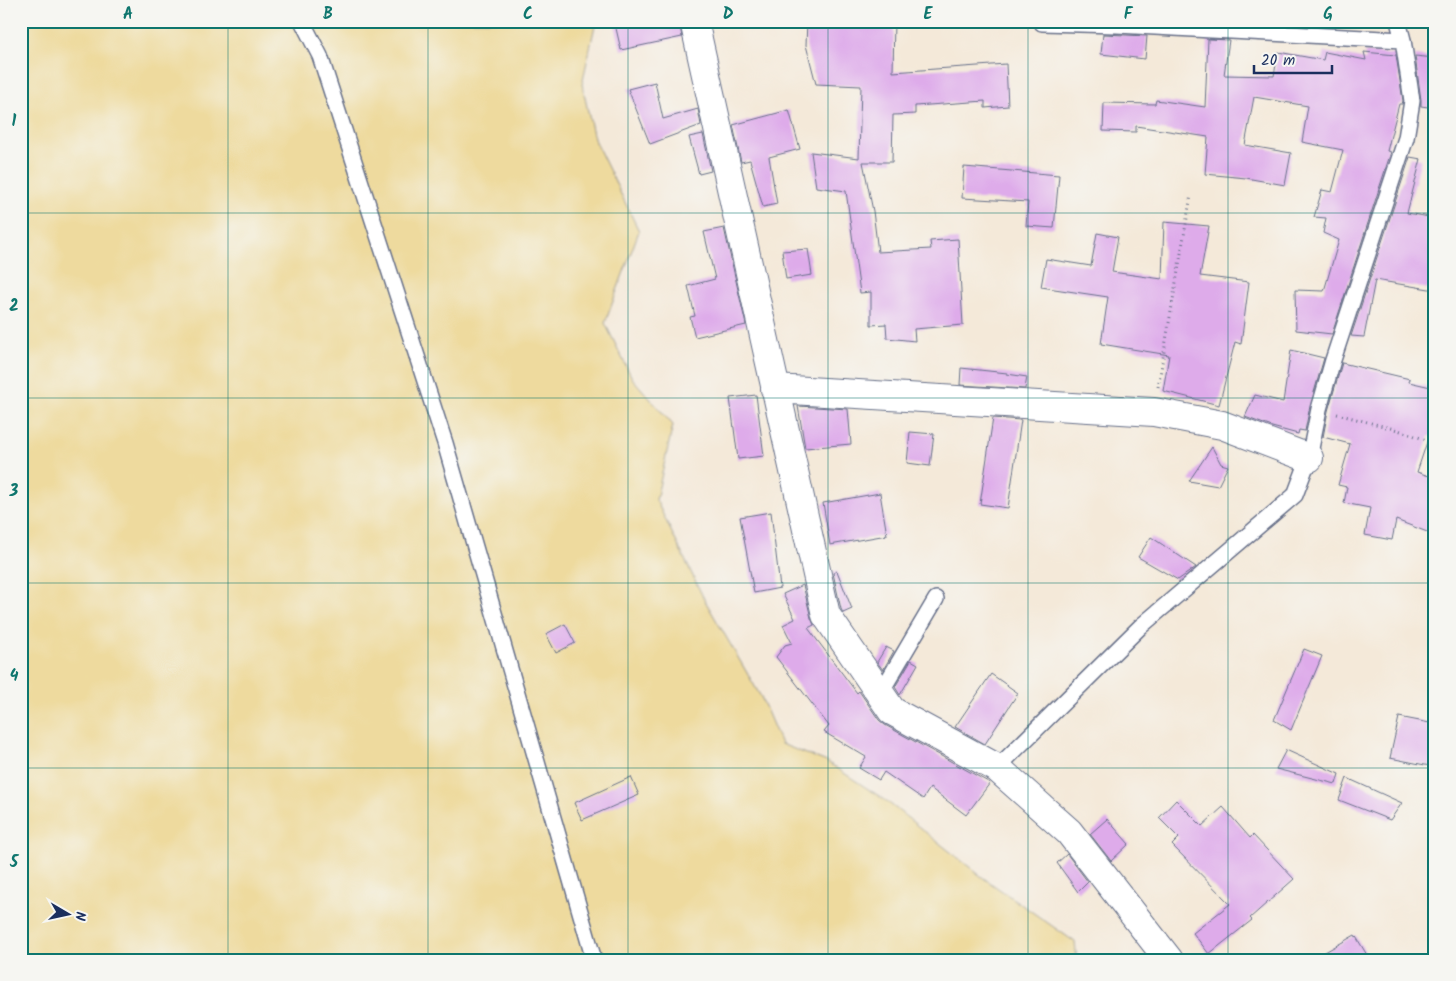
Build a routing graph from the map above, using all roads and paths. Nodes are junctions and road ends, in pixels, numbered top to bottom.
1 (302, 21) edge
2 (694, 21) edge
3 (1398, 21) edge
4 (1042, 23) dead end
5 (1403, 40) junction
6 (1191, 195) dead end
7 (775, 389) junction
8 (1319, 409) junction
9 (1154, 412) junction
10 (1435, 443) edge
11 (1308, 458) junction
12 (936, 600) dead end
13 (880, 694) junction
14 (997, 768) junction
15 (594, 960) edge
16 (1169, 960) edge

1 - 15 lane
2 - 7 street
3 - 5 lane
4 - 5 lane
5 - 8 lane
6 - 9 path
7 - 9 street
7 - 13 street
8 - 10 path
8 - 11 lane
9 - 11 street
11 - 14 lane
12 - 13 lane
13 - 14 street
14 - 16 street

